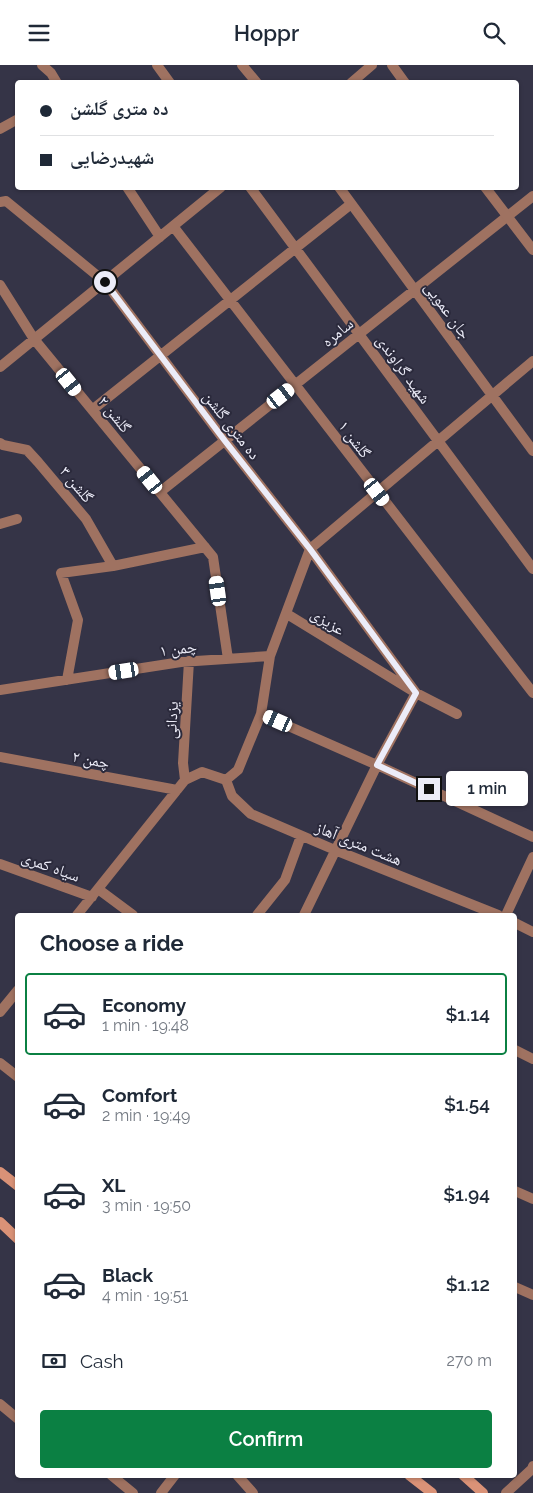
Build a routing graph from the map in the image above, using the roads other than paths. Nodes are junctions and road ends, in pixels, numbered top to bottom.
1 (42, 65) edge
2 (157, 65) edge
3 (242, 65) edge
4 (372, 65) edge
5 (392, 65) edge
6 (55, 80) edge
7 (168, 80) edge
8 (254, 80) edge
9 (354, 80) edge
10 (403, 80) edge
11 (15, 121) edge
12 (0, 129) edge
13 (129, 190) edge
14 (217, 190) edge
15 (252, 190) edge
16 (341, 190) edge
17 (487, 190) edge
18 (533, 196) edge
19 (0, 202) edge
20 (351, 204) junction
21 (507, 217) junction
22 (173, 226) junction
23 (160, 237) junction
24 (295, 248) junction
25 (533, 250) edge
26 (105, 282) junction
27 (0, 285) edge
28 (415, 290) junction
29 (230, 300) junction
30 (359, 334) junction
31 (34, 339) junction
32 (160, 355) junction
33 (533, 361) edge
34 (0, 367) edge
35 (295, 385) junction
36 (492, 396) junction
37 (92, 410) junction
38 (225, 441) junction
39 (438, 441) junction
40 (0, 443) edge
41 (533, 451) edge
42 (160, 492) junction
43 (377, 492) junction
44 (17, 519) dead end
45 (0, 524) edge
46 (205, 547) junction
47 (310, 549) junction
48 (113, 566) junction
49 (533, 569) edge
50 (287, 614) junction
51 (270, 656) junction
52 (228, 659) junction
53 (189, 661) junction
54 (67, 680) junction
55 (0, 690) edge
56 (416, 693) junction
57 (533, 693) edge
58 (261, 714) junction
59 (457, 714) dead end
60 (0, 757) edge
61 (377, 765) junction
62 (185, 779) junction
63 (226, 780) junction
64 (177, 790) junction
65 (301, 836) junction
66 (533, 837) edge
67 (335, 850) junction
68 (533, 857) edge
69 (0, 864) edge
70 (95, 893) junction
71 (79, 913) edge
72 (130, 913) edge
73 (259, 913) edge
74 (305, 913) edge
75 (493, 913) edge
76 (507, 913) edge
77 (517, 924) edge
78 (533, 932) edge
79 (15, 994) edge
80 (0, 1012) edge
81 (517, 1052) edge
82 (533, 1059) edge
83 (0, 1063) edge
84 (15, 1075) edge
85 (0, 1172) edge
86 (15, 1184) edge
87 (517, 1192) edge
88 (533, 1199) edge
89 (0, 1222) edge
90 (15, 1236) edge
91 (517, 1288) edge
92 (533, 1295) edge
93 (0, 1405) edge
94 (15, 1417) edge
95 (533, 1468) edge
96 (115, 1478) edge
97 (174, 1478) edge
98 (239, 1478) edge
99 (413, 1478) edge
100 (466, 1478) edge
101 (134, 1493) edge
102 (161, 1493) edge
103 (253, 1493) edge
104 (432, 1493) edge
105 (483, 1493) edge
106 (506, 1493) edge

1 - 6 street
2 - 7 street
3 - 8 street
4 - 9 street
5 - 10 street
11 - 12 street
13 - 23 street
14 - 22 street
15 - 24 street, شهید گراوندی
16 - 20 street, جان عمویی
17 - 21 street
18 - 21 street, سامره
19 - 26 street, ده متری گلشن
20 - 24 street
20 - 28 street, جان عمویی
21 - 25 street
21 - 28 street, سامره
22 - 23 street
22 - 29 street, گلشن ۱
23 - 26 street
24 - 29 street
24 - 30 street, شهید گراوندی
26 - 31 street
26 - 32 street, ده متری گلشن
27 - 31 street, گلشن ۲
28 - 30 street, سامره
28 - 36 street, جان عمویی
29 - 32 street
29 - 35 street, گلشن ۱
30 - 35 street, سامره
30 - 39 street, شهید گراوندی
31 - 34 street
31 - 37 street, گلشن ۲
32 - 37 street
32 - 38 street, ده متری گلشن
33 - 36 street
35 - 38 street, سامره
35 - 43 street, گلشن ۱
36 - 39 street
36 - 41 street, جان عمویی
37 - 42 street, گلشن ۲
38 - 42 street, سامره
38 - 47 street, ده متری گلشن
39 - 43 street
39 - 49 street, شهید گراوندی
40 - 48 street, گلشن ۳
42 - 46 street, گلشن ۲
43 - 47 street
43 - 57 street, گلشن ۱
44 - 45 street
46 - 48 street
46 - 52 street, گلشن ۲
47 - 50 street
47 - 56 street, ده متری گلشن
48 - 54 street
50 - 51 street
50 - 56 street, عزیزی
51 - 52 street, چمن ۱
51 - 58 street
52 - 53 street, چمن ۱
53 - 54 street, چمن ۱
53 - 62 street, یزدانی
54 - 55 street, چمن ۱
56 - 59 street, عزیزی
56 - 61 street
58 - 61 street
58 - 63 street
60 - 64 street, چمن ۲
61 - 66 street
61 - 67 street
62 - 63 street
62 - 64 street
63 - 65 street, هشت متری آهاز
64 - 70 street
65 - 67 street, هشت متری آهاز
65 - 73 street
67 - 74 street
67 - 75 street, هشت متری آهاز
68 - 76 street
69 - 70 street, سیاه کمری
70 - 71 street
70 - 72 street, سیاه کمری
77 - 78 street
79 - 80 street
81 - 82 street
83 - 84 street
85 - 86 main road
87 - 88 street
89 - 90 main road
91 - 92 street
93 - 94 street
95 - 106 street
96 - 101 street
97 - 102 street
98 - 103 street
99 - 104 main road
100 - 105 main road

